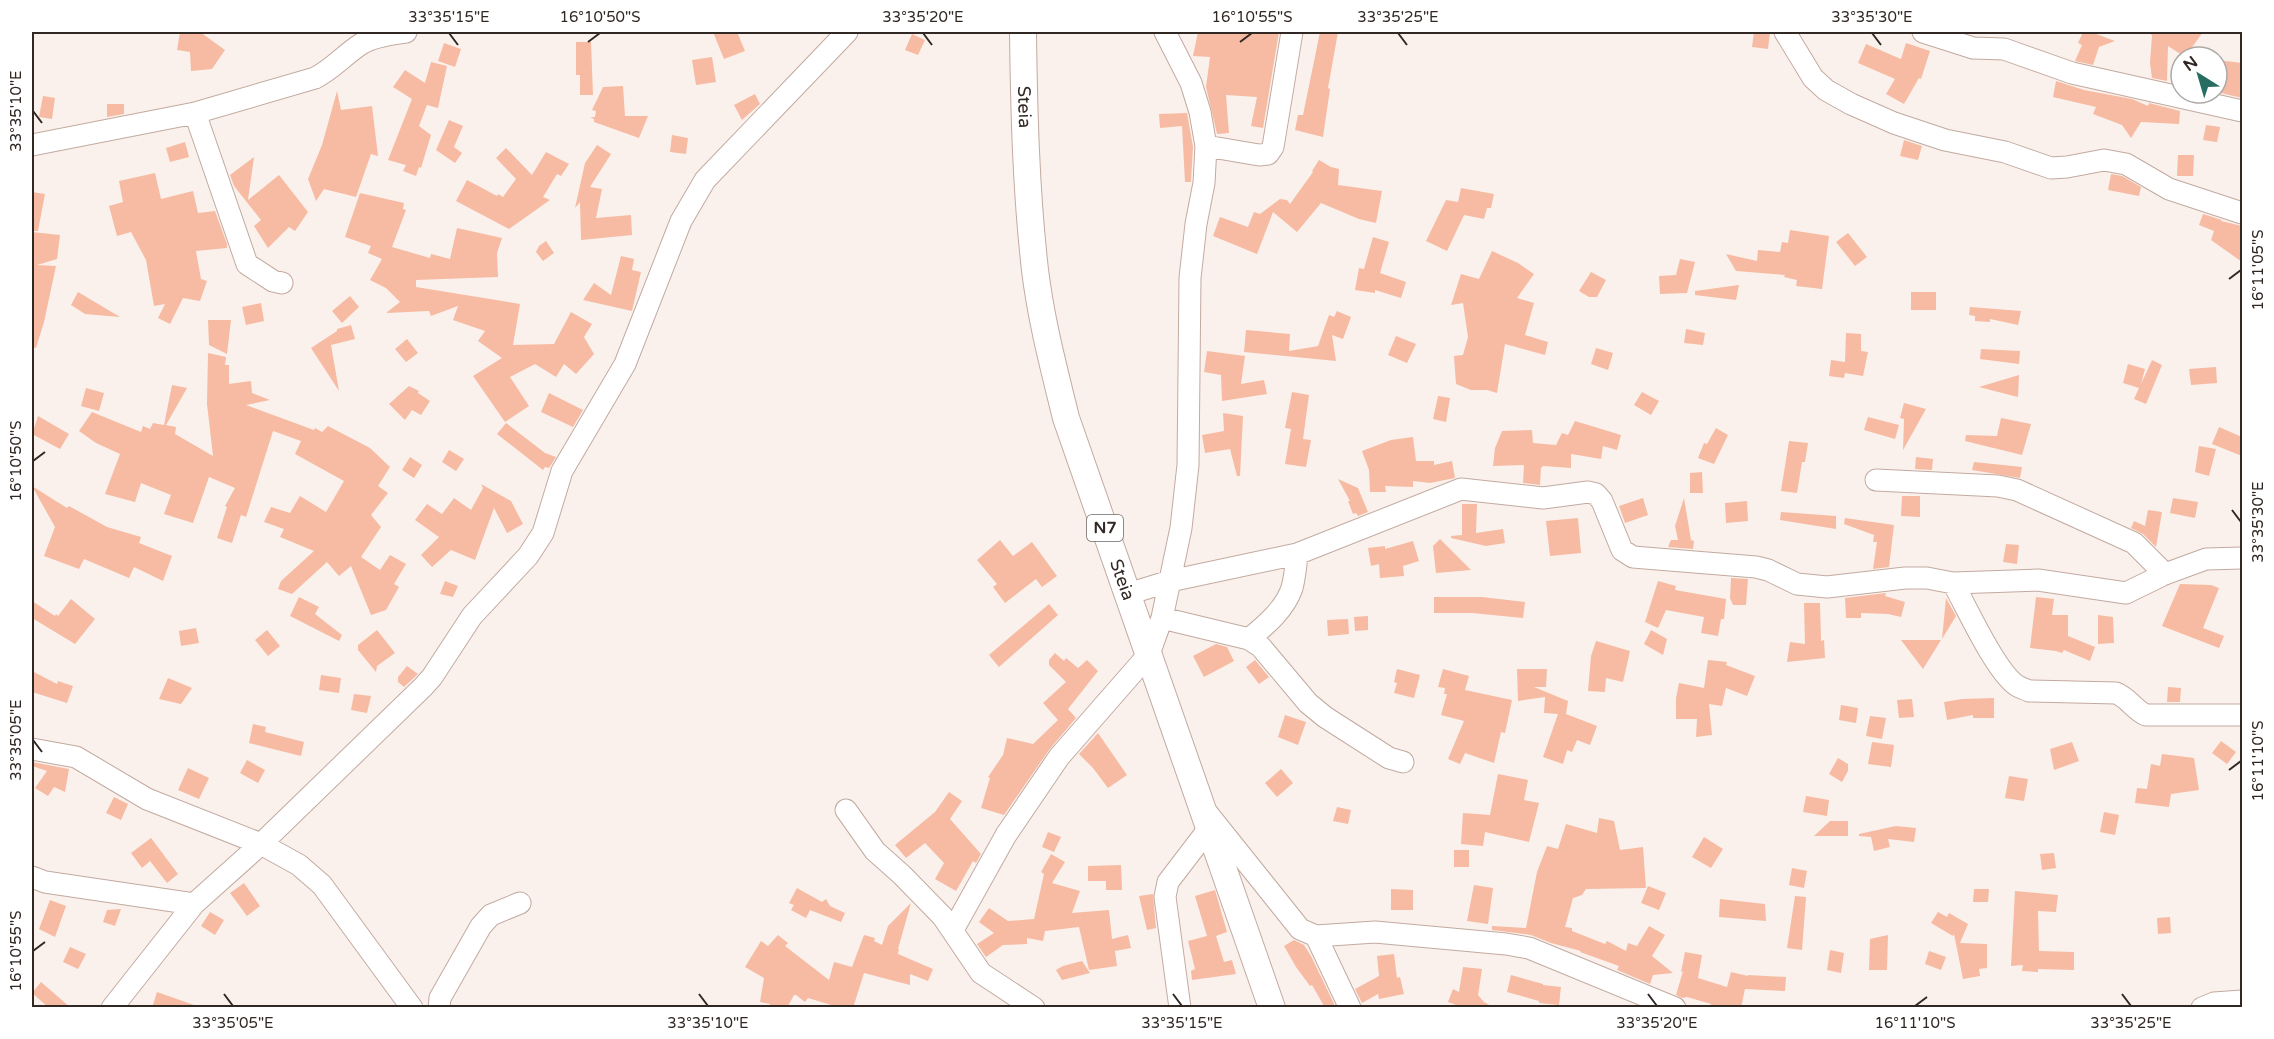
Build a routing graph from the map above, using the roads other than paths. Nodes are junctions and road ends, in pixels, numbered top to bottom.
1 (396, 32) edge
2 (847, 32) edge
3 (1023, 32) edge
4 (1165, 32) edge
5 (1292, 32) edge
6 (1785, 32) edge
7 (1923, 32) edge
8 (2242, 111) edge
9 (195, 113) junction
10 (32, 145) edge
11 (1206, 146) junction
12 (2242, 213) edge
13 (282, 283) dead end
14 (1876, 480) dead end
15 (1298, 554) junction
16 (2242, 558) edge
17 (2164, 573) junction
18 (1170, 581) junction
19 (1953, 583) junction
20 (1128, 594) junction
21 (1162, 618) junction
22 (1249, 639) junction
23 (1149, 654) junction
24 (2242, 715) edge
25 (32, 749) edge
26 (1404, 762) dead end
27 (846, 810) dead end
28 (1207, 818) junction
29 (261, 844) junction
30 (32, 877) edge
31 (520, 903) dead end
32 (194, 904) junction
33 (953, 930) junction
34 (1316, 936) junction
35 (2242, 1001) edge
36 (112, 1008) edge
37 (412, 1008) edge
38 (439, 1008) edge
39 (1034, 1008) edge
40 (1180, 1008) edge
41 (1272, 1008) edge
42 (1350, 1008) edge
43 (1675, 1008) edge
44 (2202, 1008) edge

1 - 9 street
2 - 29 street
3 - 20 main road, Steia / N7
4 - 11 street
5 - 11 street
6 - 12 street
7 - 8 street
9 - 10 street
9 - 13 street
11 - 18 street
14 - 17 street
15 - 18 street
15 - 19 street
15 - 22 street
16 - 17 street
17 - 19 street
18 - 20 street
18 - 21 street
19 - 24 street
20 - 23 main road, Steia / N7
21 - 22 street
21 - 23 street
22 - 26 street
23 - 28 main road, Steia / N7
23 - 33 street
25 - 29 street
27 - 33 street
28 - 34 street
28 - 40 street
28 - 41 main road, Steia / N7
29 - 32 street
29 - 37 street
30 - 32 street
31 - 38 street
32 - 36 street
33 - 39 street
34 - 42 street
34 - 43 street
35 - 44 street

